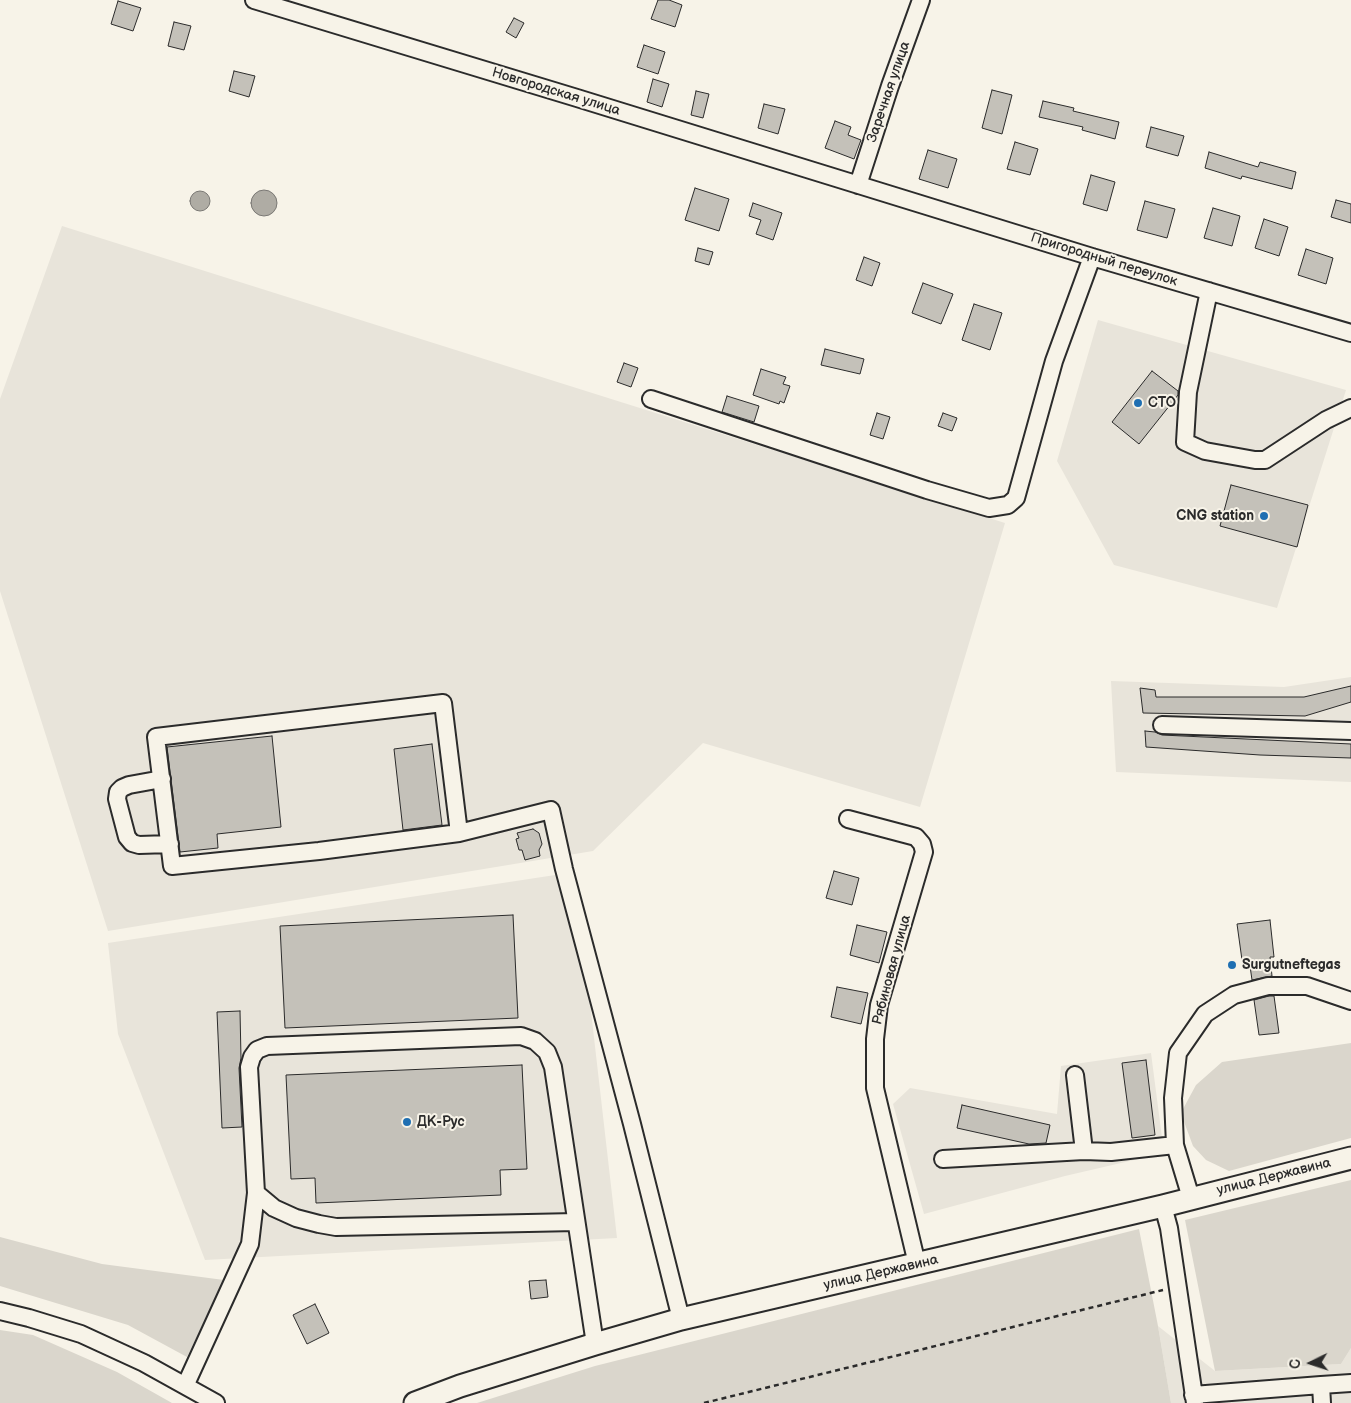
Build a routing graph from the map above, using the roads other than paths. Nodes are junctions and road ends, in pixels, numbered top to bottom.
1 (254, 0) edge
2 (921, 0) edge
3 (858, 185) junction
4 (1092, 257) junction
5 (1209, 291) junction
6 (1351, 333) edge
7 (651, 399) dead end
8 (1351, 408) edge
9 (1162, 725) dead end
10 (1351, 731) edge
11 (162, 779) junction
12 (848, 819) dead end
13 (459, 833) junction
14 (170, 844) junction
15 (1351, 1001) edge
16 (1075, 1075) dead end
17 (1175, 1145) junction
18 (1084, 1151) junction
19 (1351, 1158) edge
20 (943, 1159) dead end
21 (256, 1194) junction
22 (1191, 1198) junction
23 (1163, 1206) junction
24 (576, 1222) junction
25 (917, 1264) junction
26 (0, 1311) edge
27 (682, 1319) junction
28 (595, 1344) junction
29 (1351, 1383) edge
30 (186, 1384) junction
31 (1321, 1385) junction
32 (1194, 1399) edge
33 (216, 1403) edge
34 (415, 1403) edge
35 (1322, 1403) edge

1 - 3 street, Новгородская улица
2 - 3 street, Заречная улица
3 - 4 street, Пригородный переулок
4 - 5 street, Пригородный переулок
4 - 7 street
5 - 6 street, Пригородный переулок
5 - 8 street
9 - 10 street
11 - 13 street
11 - 14 street
11 - 14 street
12 - 25 street, Рябиновая улица
13 - 14 street
13 - 27 street
15 - 17 street
16 - 18 street
17 - 18 street
17 - 22 street
18 - 20 street
19 - 22 main road, улица Державина
21 - 24 street
21 - 24 street
21 - 30 street
22 - 23 main road, улица Державина
23 - 25 main road, улица Державина
23 - 32 street
24 - 28 street
25 - 27 main road, улица Державина
26 - 30 street
27 - 28 main road, улица Державина
28 - 34 main road, улица Державина
29 - 31 street
30 - 33 street
31 - 32 street
31 - 35 street

